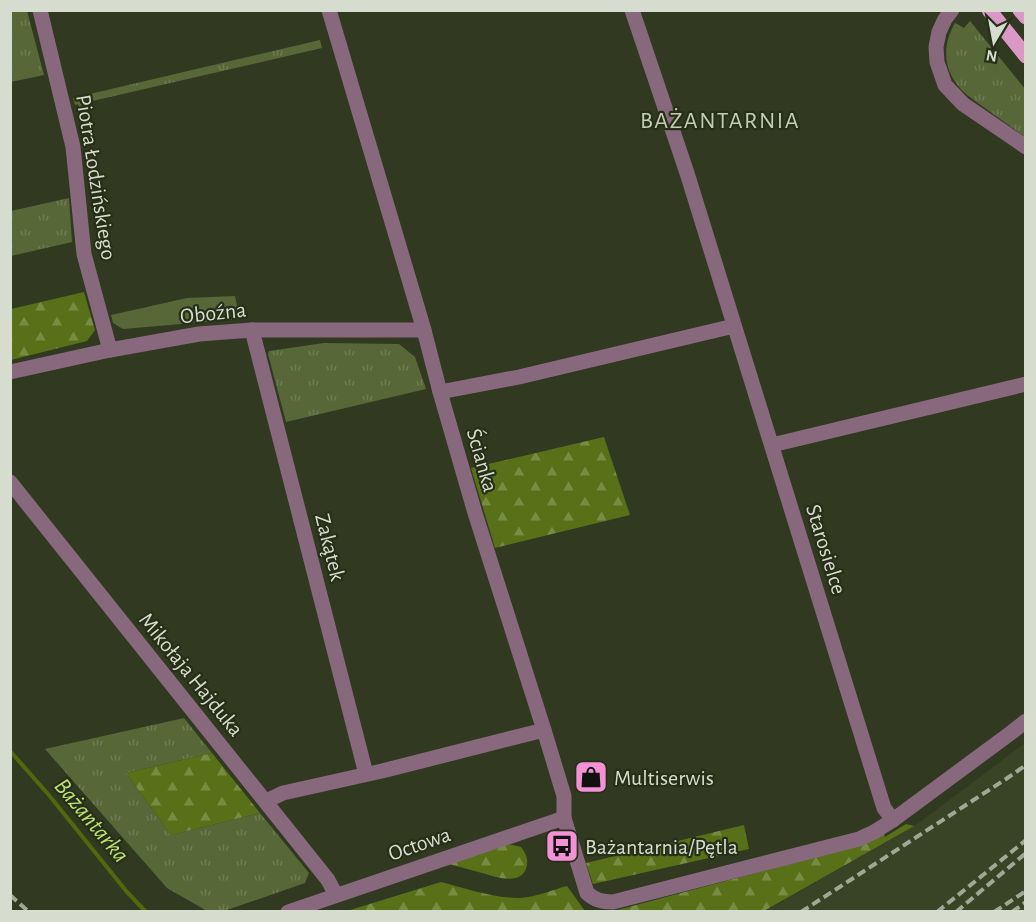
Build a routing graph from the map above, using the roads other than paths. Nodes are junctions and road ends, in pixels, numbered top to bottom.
1 (40, 10) edge
2 (329, 10) edge
3 (632, 10) edge
4 (952, 10) edge
5 (989, 10) edge
6 (1020, 10) edge
7 (1026, 17) edge
8 (1026, 56) edge
9 (1026, 147) edge
10 (734, 326) junction
11 (252, 330) junction
12 (424, 330) junction
13 (110, 350) junction
14 (10, 372) edge
15 (1026, 384) edge
16 (440, 392) junction
17 (772, 445) junction
18 (10, 482) edge
19 (1026, 721) edge
20 (544, 730) junction
21 (366, 774) junction
22 (266, 801) junction
23 (564, 818) junction
24 (892, 820) junction
25 (336, 895) junction
26 (288, 912) edge

1 - 13 street, Piotra Łodzińskiego
2 - 12 street, Ścianka
3 - 10 street, Starosielce
4 - 9 street
5 - 8 main road
6 - 7 main road
10 - 16 street
10 - 17 street, Starosielce
11 - 12 street, Oboźna
11 - 13 street, Oboźna
11 - 21 street, Zakątek
12 - 16 street, Ścianka
13 - 14 street, Oboźna
15 - 17 street
16 - 20 street, Ścianka
17 - 24 street, Starosielce
18 - 22 street, Mikołaja Hajduka
19 - 24 street
20 - 21 street
20 - 23 street, Ścianka
21 - 22 street
22 - 25 street, Mikołaja Hajduka
23 - 24 street, Ścianka
23 - 25 street, Octowa
25 - 26 street, Octowa

